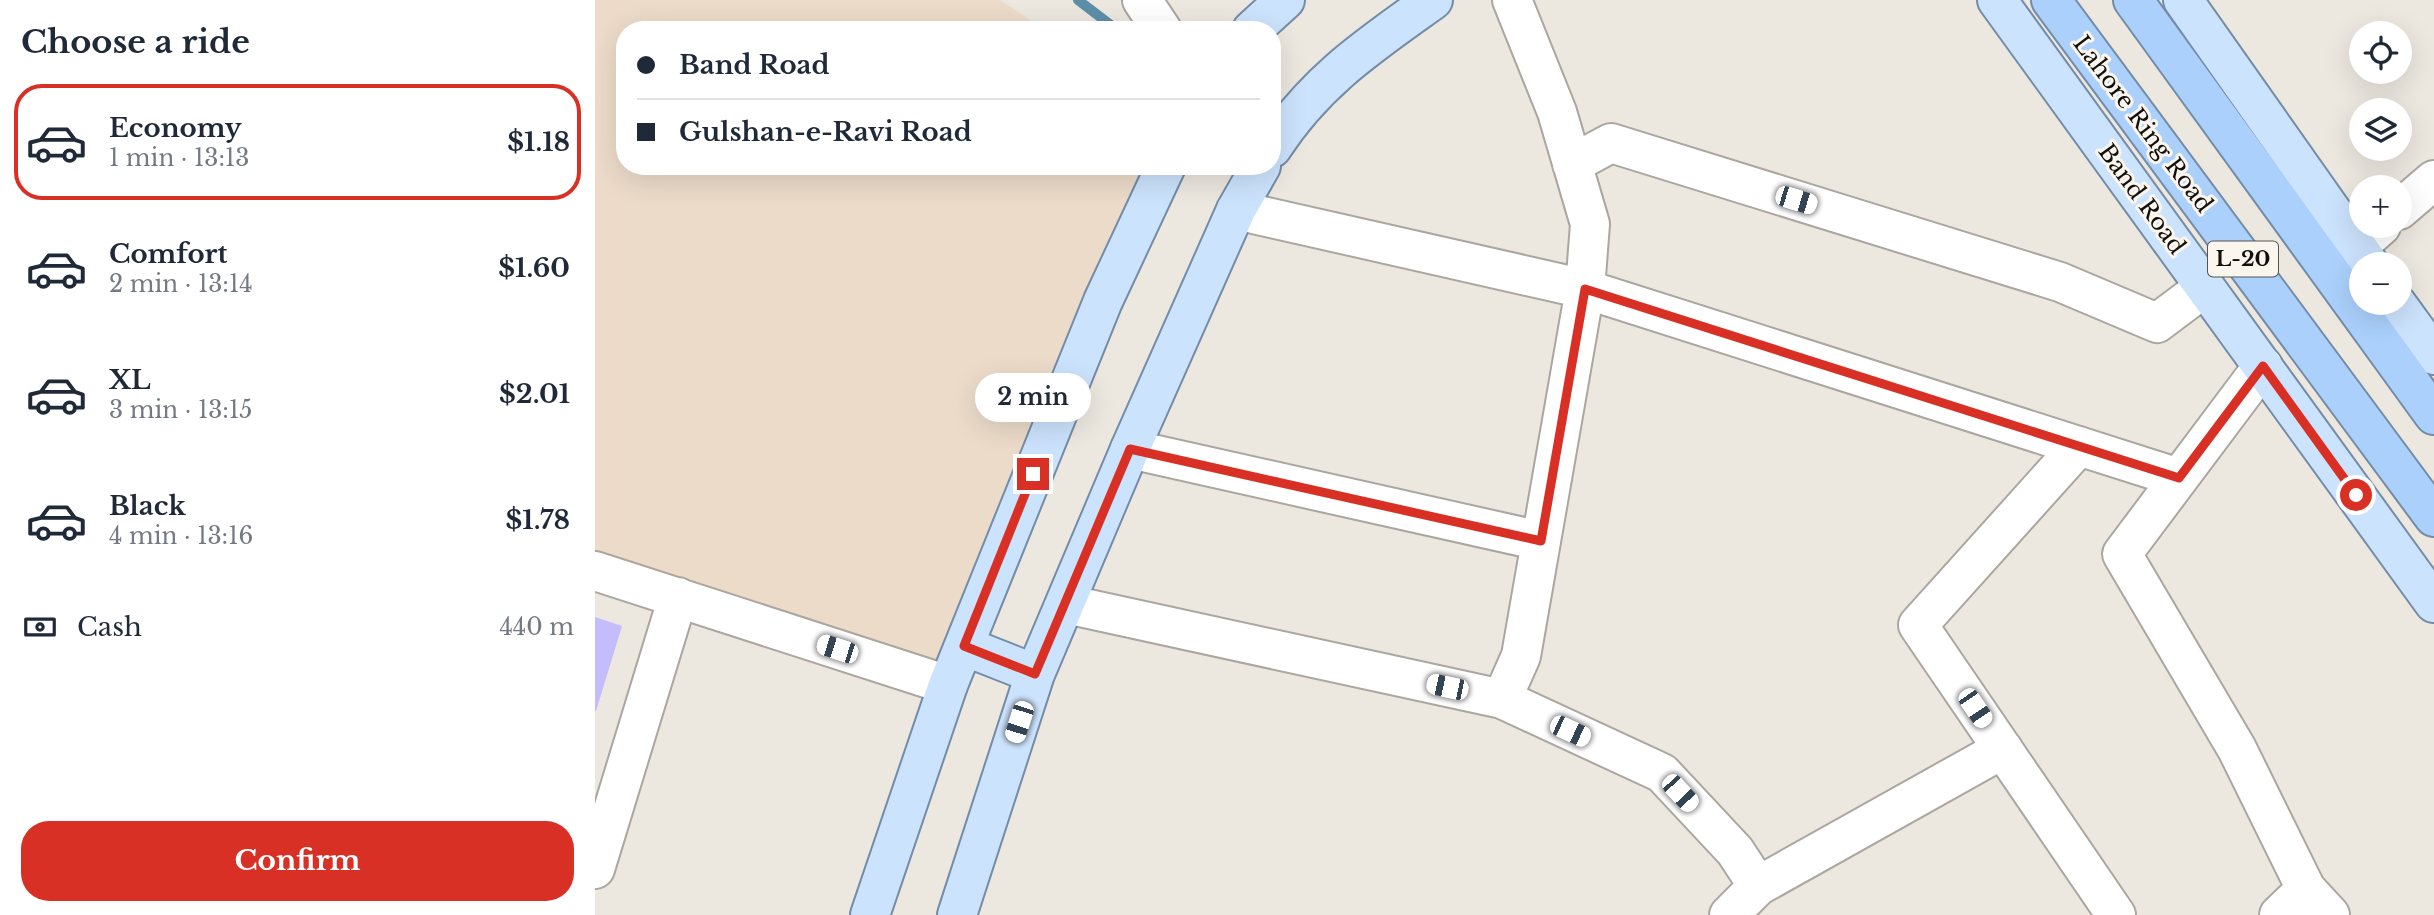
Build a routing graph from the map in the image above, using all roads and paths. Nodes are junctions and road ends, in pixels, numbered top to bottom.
1 (1142, 0) edge
2 (1285, 0) edge
3 (1433, 0) edge
4 (1512, 0) edge
5 (1997, 0) edge
6 (2051, 0) edge
7 (2133, 0) edge
8 (2183, 0) edge
9 (1156, 21) edge
10 (1262, 21) edge
11 (1281, 136) edge
12 (1572, 164) junction
13 (1162, 175) edge
14 (1256, 175) edge
15 (2434, 180) edge
16 (2412, 199) edge
17 (1236, 210) junction
18 (2369, 246) edge
19 (2205, 287) junction
20 (1585, 289) junction
21 (2405, 315) edge
22 (2434, 355) edge
23 (2263, 366) junction
24 (2434, 415) edge
25 (2079, 446) junction
26 (1130, 449) junction
27 (2179, 478) junction
28 (2434, 517) edge
29 (1541, 541) junction
30 (595, 571) edge
31 (678, 597) junction
32 (2434, 603) edge
33 (1066, 604) junction
34 (964, 646) junction
35 (1035, 674) junction
36 (948, 685) junction
37 (1502, 699) junction
38 (2003, 749) junction
39 (602, 819) edge
40 (595, 869) edge
41 (1758, 886) junction
42 (2318, 902) edge
43 (870, 915) edge
44 (957, 915) edge
45 (1729, 915) edge
46 (2116, 915) edge
47 (2279, 915) edge

1 - 9 street
2 - 10 main road
3 - 11 main road
4 - 12 street
5 - 19 main road, Band Road
6 - 28 highway, Lahore Ring Road / L-20
7 - 24 highway, L-20
8 - 18 main road
12 - 19 street
12 - 20 street
13 - 34 main road
14 - 17 main road
15 - 16 street
17 - 20 street
17 - 26 main road
19 - 23 main road, Band Road
20 - 25 street
20 - 29 street
21 - 22 main road
23 - 27 street
23 - 32 main road, Band Road
25 - 27 street
25 - 38 street
26 - 29 street
26 - 33 main road
27 - 42 street
29 - 37 street
30 - 31 street
31 - 36 street
31 - 39 street
33 - 35 main road
33 - 37 street
34 - 35 main road
34 - 36 main road
35 - 44 main road
36 - 43 main road
37 - 41 street
38 - 41 street
38 - 46 street
39 - 40 street
41 - 45 street
42 - 47 street

